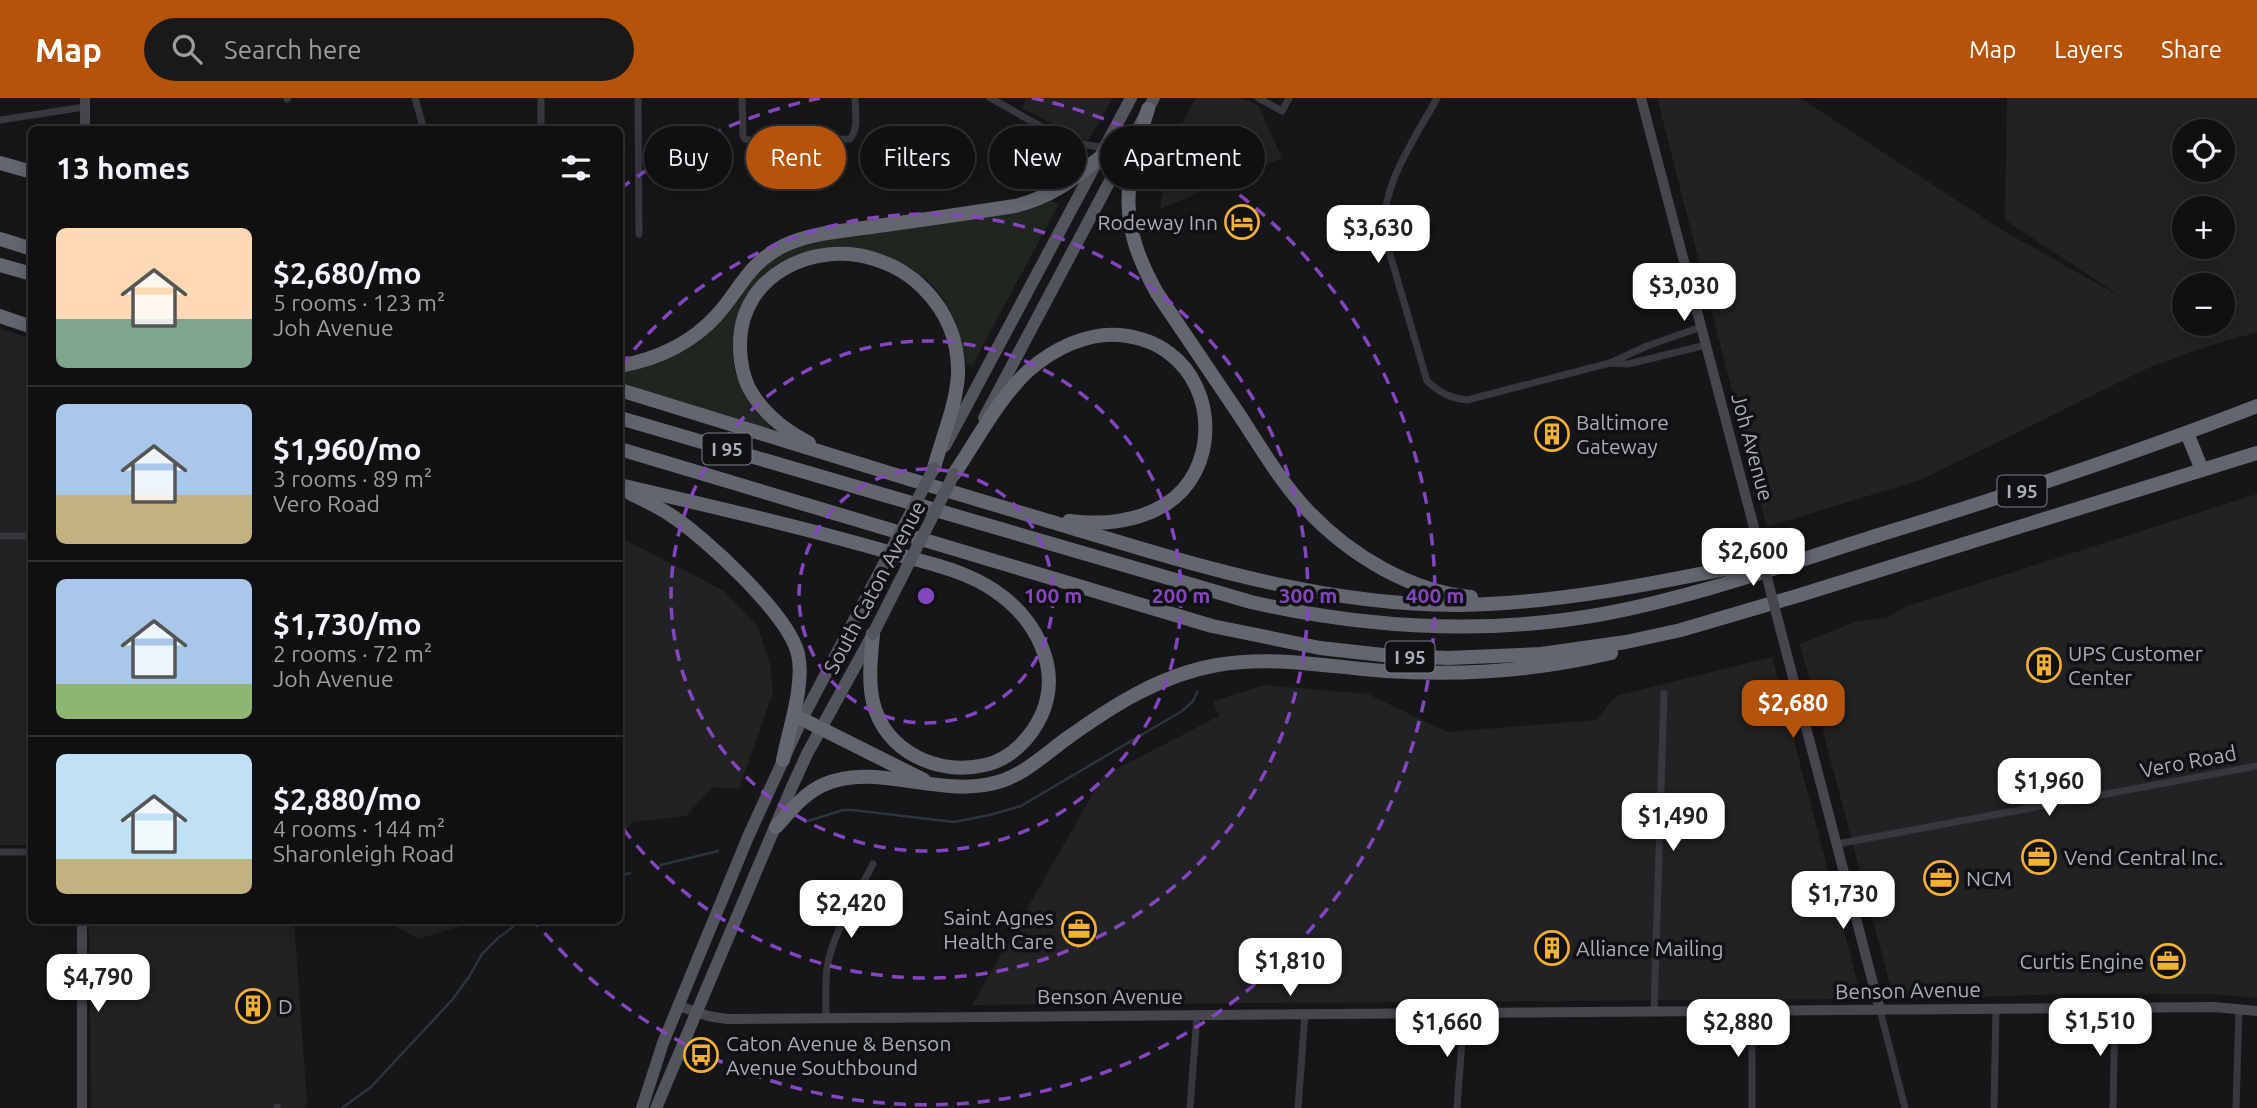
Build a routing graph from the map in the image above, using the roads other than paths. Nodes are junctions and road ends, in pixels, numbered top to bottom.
1 (415, 98) edge
2 (541, 98) edge
3 (638, 98) edge
4 (742, 98) edge
5 (855, 98) edge
6 (990, 98) edge
7 (1131, 98) edge
8 (1258, 98) edge
9 (1289, 98) edge
10 (1437, 98) edge
11 (1641, 98) edge
12 (85, 103) edge
13 (1151, 104) edge
14 (0, 120) edge
15 (85, 126) edge
16 (423, 126) edge
17 (541, 126) edge
18 (1116, 126) edge
19 (1100, 152) edge
20 (1100, 154) edge
21 (1100, 155) edge
22 (0, 163) edge
23 (28, 171) edge
24 (639, 234) dead end
25 (0, 239) edge
26 (28, 248) edge
27 (0, 265) edge
28 (28, 273) edge
29 (0, 316) edge
30 (28, 326) edge
31 (1701, 327) junction
32 (1706, 345) junction
33 (1609, 363) junction
34 (623, 365) edge
35 (623, 391) edge
36 (2257, 406) edge
37 (623, 419) edge
38 (2187, 433) junction
39 (623, 450) edge
40 (2257, 453) edge
41 (861, 466) junction
42 (934, 468) junction
43 (2202, 470) junction
44 (954, 474) junction
45 (623, 489) edge
46 (623, 490) edge
47 (1024, 514) junction
48 (0, 536) edge
49 (28, 536) edge
50 (1854, 543) junction
51 (1800, 595) junction
52 (1543, 600) junction
53 (873, 634) junction
54 (1664, 693) dead end
55 (802, 719) junction
56 (821, 729) junction
57 (783, 760) junction
58 (2257, 766) edge
59 (938, 787) junction
60 (775, 827) junction
61 (1837, 844) junction
62 (0, 852) edge
63 (28, 852) edge
64 (873, 863) dead end
65 (82, 924) edge
66 (679, 1006) junction
67 (1996, 1008) junction
68 (2115, 1008) junction
69 (2239, 1008) junction
70 (1752, 1010) junction
71 (1880, 1010) junction
72 (1654, 1011) junction
73 (2257, 1011) edge
74 (697, 1013) junction
75 (1464, 1013) junction
76 (1305, 1014) junction
77 (1197, 1015) junction
78 (826, 1018) junction
79 (82, 1108) edge
80 (642, 1108) edge
81 (656, 1108) edge
82 (1190, 1108) edge
83 (1298, 1108) edge
84 (1457, 1108) edge
85 (1752, 1108) edge
86 (1905, 1108) edge
87 (1994, 1108) edge
88 (2113, 1108) edge
89 (2236, 1108) edge

1 - 16 street
2 - 17 street
3 - 24 street
4 - 5 street
6 - 19 street
7 - 18 main road, South Caton Avenue
8 - 9 street
10 - 33 street
11 - 31 street, Joh Avenue
12 - 14 street
12 - 15 street
13 - 44 main road, South Caton Avenue
13 - 52 highway
20 - 34 highway
21 - 42 main road, South Caton Avenue
22 - 23 highway
25 - 26 highway
27 - 28 highway
29 - 30 highway
31 - 32 street, Joh Avenue
31 - 33 street
32 - 33 street
32 - 61 street, Joh Avenue, bridge
35 - 41 highway
36 - 38 highway, I 95
37 - 50 highway, I 95
38 - 43 highway
38 - 50 highway, I 95
39 - 51 highway, I 95
40 - 43 highway, I 95
41 - 42 highway
41 - 47 highway
42 - 55 main road, South Caton Avenue, bridge
43 - 51 highway, I 95
44 - 47 highway
44 - 53 main road, South Caton Avenue, bridge
45 - 53 highway
46 - 57 highway
47 - 52 highway
48 - 49 street
50 - 52 highway
51 - 59 highway
53 - 56 main road, South Caton Avenue
54 - 72 street
55 - 56 highway
55 - 57 main road, South Caton Avenue
56 - 59 highway
56 - 60 main road, South Caton Avenue
57 - 66 main road, South Caton Avenue
58 - 61 street, Vero Road
59 - 60 highway
60 - 74 main road, South Caton Avenue
61 - 71 street, Joh Avenue
62 - 63 street
64 - 78 street
65 - 79 street
66 - 74 street, Benson Avenue
66 - 80 main road, South Caton Avenue
67 - 68 street, Benson Avenue
67 - 71 street, Benson Avenue
67 - 87 street
68 - 69 street, Benson Avenue
68 - 88 street
69 - 73 street, Benson Avenue
69 - 89 street
70 - 71 street, Benson Avenue
70 - 72 street, Benson Avenue
70 - 85 street
71 - 86 street
72 - 75 street, Benson Avenue
74 - 78 street, Benson Avenue
74 - 81 main road, South Caton Avenue
75 - 76 street, Benson Avenue
75 - 84 street
76 - 77 street, Benson Avenue
76 - 83 street
77 - 78 street, Benson Avenue
77 - 82 street

